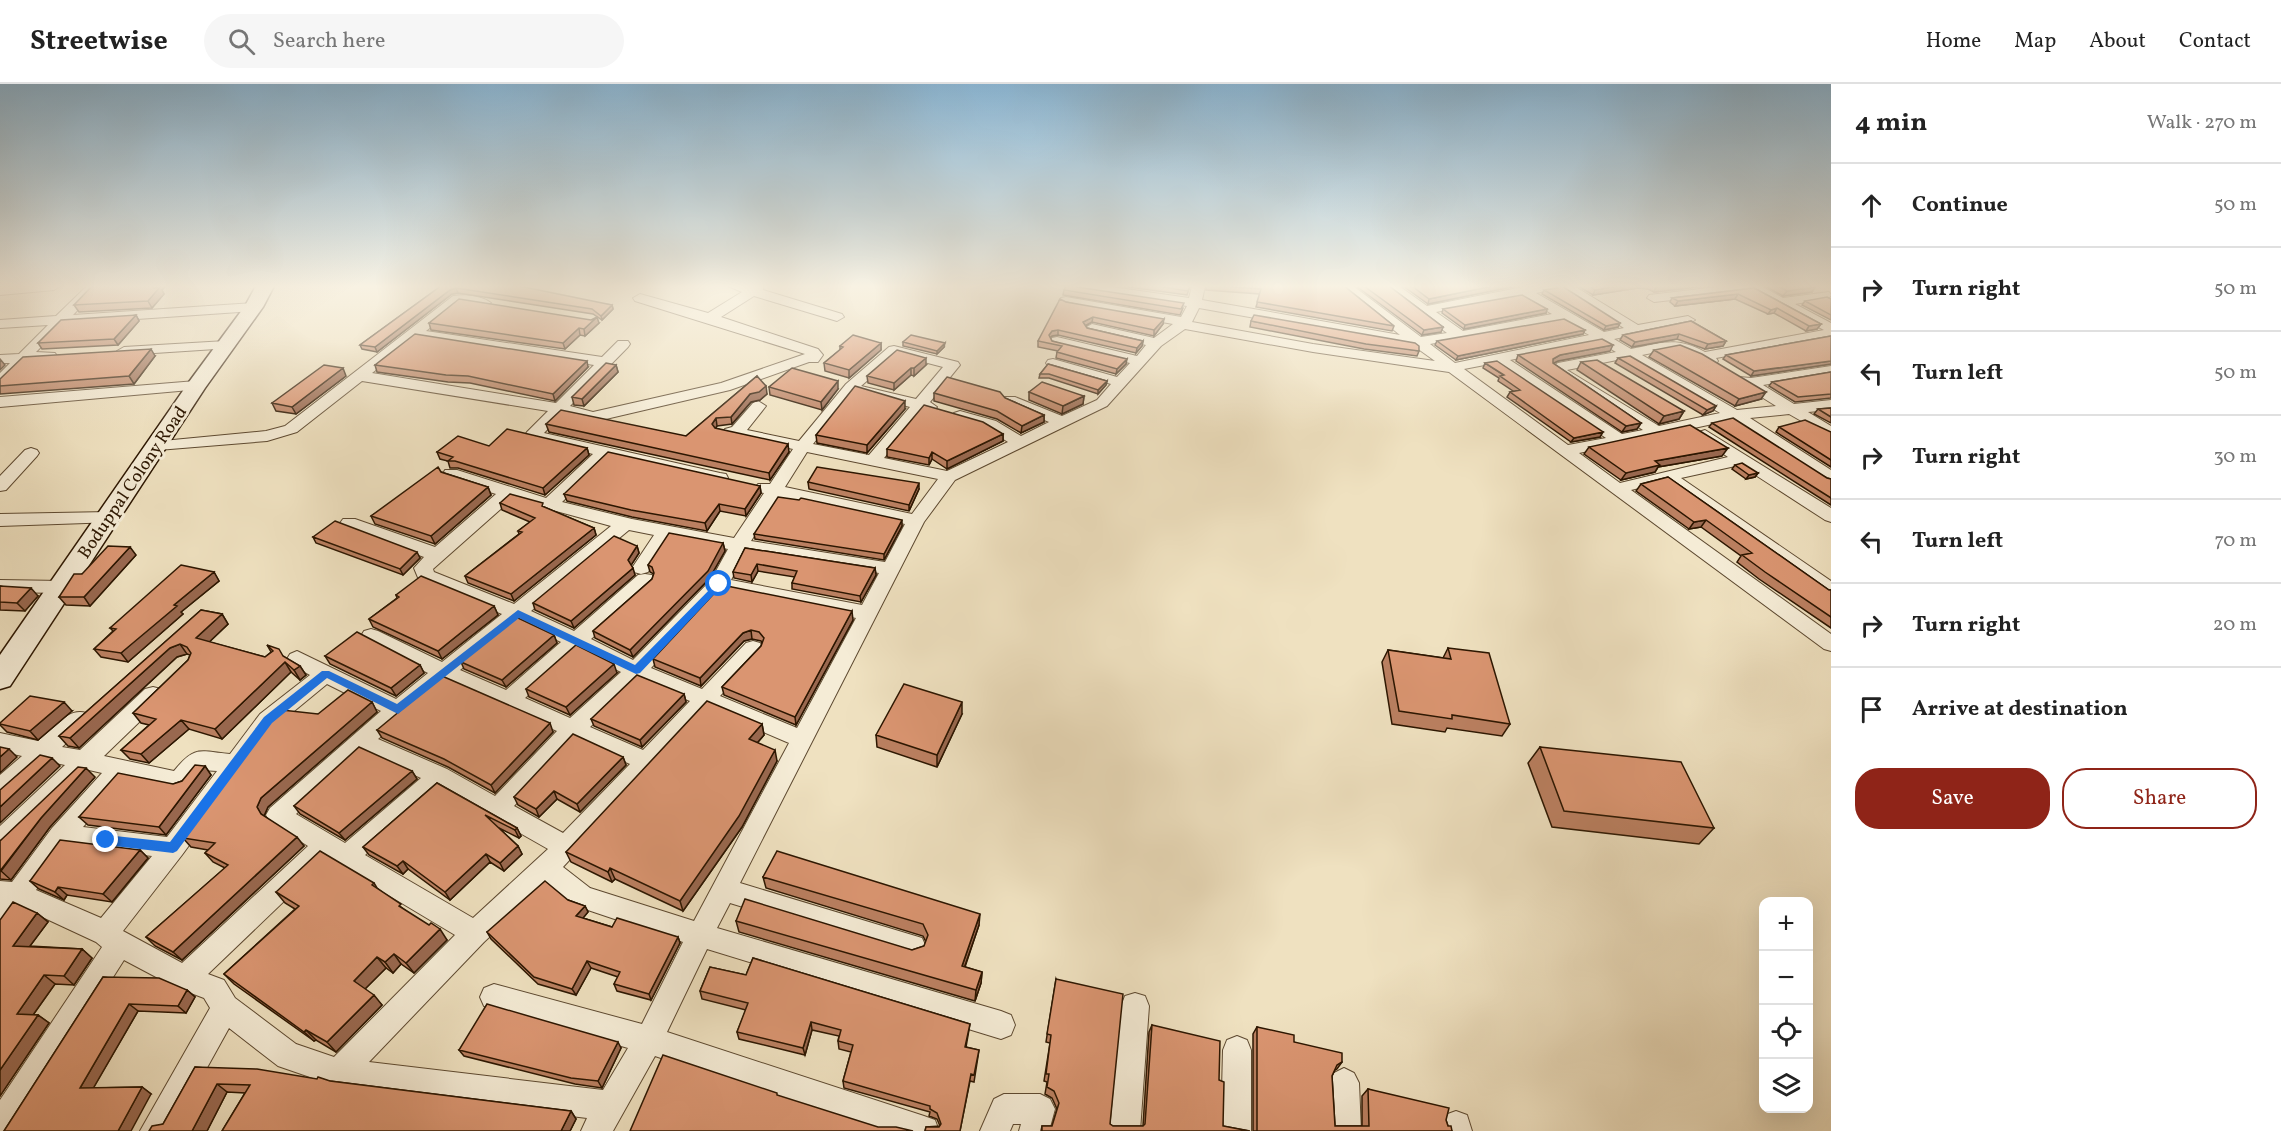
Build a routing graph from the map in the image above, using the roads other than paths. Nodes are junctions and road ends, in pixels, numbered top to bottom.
1 (46, 335) edge
2 (233, 335) edge
3 (413, 335) edge
4 (427, 335) edge
5 (760, 335) edge
6 (1121, 335) edge
7 (1167, 335) edge
8 (1245, 335) edge
9 (1386, 335) edge
10 (1407, 335) edge
11 (1466, 335) edge
12 (1607, 335) edge
13 (1821, 335) edge
14 (1460, 336) joint
15 (1600, 336) junction
16 (1057, 341) edge
17 (1416, 342) junction
18 (1156, 343) junction
19 (623, 344) dead end
20 (226, 345) junction
21 (113, 352) edge
22 (1630, 353) junction
23 (816, 354) junction
24 (68, 355) edge
25 (22, 357) junction
26 (1704, 357) junction
27 (1497, 358) junction
28 (0, 359) edge
29 (1594, 359) junction
30 (1140, 361) junction
31 (605, 362) junction
32 (1053, 363) edge
33 (1450, 368) junction
34 (1831, 370) edge
35 (1614, 371) edge
36 (810, 374) edge
37 (360, 376) junction
38 (0, 381) edge
39 (831, 381) edge
40 (1122, 383) junction
41 (1748, 383) junction
42 (196, 386) junction
43 (851, 387) junction
44 (1010, 400) edge
45 (0, 402) edge
46 (918, 404) junction
47 (1831, 405) edge
48 (758, 406) dead end
49 (561, 408) junction
50 (1790, 410) junction
51 (1772, 413) junction
52 (1734, 415) junction
53 (1690, 419) junction
54 (1062, 422) junction
55 (1656, 431) junction
56 (1831, 433) edge
57 (1617, 438) junction
58 (1020, 442) junction
59 (158, 445) junction
60 (804, 446) junction
61 (1831, 448) edge
62 (606, 451) junction
63 (1565, 451) junction
64 (31, 453) dead end
65 (1742, 459) junction
66 (873, 460) junction
67 (451, 474) edge
68 (949, 476) junction
69 (1667, 476) junction
70 (1831, 477) edge
71 (0, 486) edge
72 (1616, 489) junction
73 (773, 490) junction
74 (509, 492) junction
75 (551, 503) junction
76 (1831, 515) edge
77 (109, 518) junction
78 (0, 520) edge
79 (916, 520) junction
80 (349, 523) dead end
81 (626, 523) junction
82 (666, 531) junction
83 (739, 545) junction
84 (438, 555) junction
85 (890, 569) junction
86 (719, 584) junction
87 (0, 586) edge
88 (62, 587) junction
89 (1831, 590) edge
90 (518, 613) junction
91 (867, 613) junction
92 (371, 636) edge
93 (574, 640) junction
94 (1831, 644) edge
95 (753, 648) dead end
96 (297, 659) dead end
97 (636, 670) junction
98 (444, 672) junction
99 (326, 673) junction
100 (0, 677) edge
101 (169, 681) edge
102 (705, 699) junction
103 (509, 700) junction
104 (93, 706) edge
105 (398, 710) junction
106 (573, 729) junction
107 (802, 739) junction
108 (360, 741) junction
109 (0, 742) edge
110 (41, 752) junction
111 (84, 761) junction
112 (648, 762) junction
113 (236, 764) junction
114 (120, 769) junction
115 (439, 776) junction
116 (0, 789) edge
117 (497, 809) junction
118 (61, 835) junction
119 (0, 841) edge
120 (565, 846) junction
121 (173, 848) junction
122 (336, 851) junction
123 (546, 867) junction
124 (724, 890) junction
125 (9, 893) edge
126 (0, 919) edge
127 (475, 933) junction
128 (700, 935) junction
129 (112, 938) junction
130 (913, 947) edge
131 (185, 978) junction
132 (494, 997) dead end
133 (1135, 1006) dead end
134 (225, 1008) junction
135 (1001, 1025) dead end
136 (649, 1040) junction
137 (1238, 1050) dead end
138 (339, 1073) junction
139 (1344, 1083) dead end
140 (610, 1106) junction
141 (0, 1127) edge
142 (155, 1131) edge
143 (597, 1131) edge
144 (924, 1131) edge
145 (995, 1131) edge
146 (1034, 1131) edge
147 (1125, 1131) edge
148 (1236, 1131) edge
149 (1347, 1131) edge

1 - 25 street
2 - 20 street, Boduppal Colony Road
3 - 37 street
4 - 31 street
5 - 23 street
6 - 18 street
7 - 18 street
8 - 33 street
9 - 17 street
10 - 17 street
11 - 14 street
12 - 15 street
13 - 26 street
14 - 17 street
15 - 22 street
15 - 27 street
16 - 30 street
17 - 33 street
18 - 30 street
19 - 31 street
20 - 21 street
20 - 42 street, Boduppal Colony Road
22 - 26 street
22 - 29 street
22 - 52 street
23 - 36 street
23 - 49 street
24 - 25 street
25 - 28 street
25 - 38 street
26 - 41 street
27 - 33 street
27 - 57 street
29 - 35 street
29 - 55 street
30 - 40 street
31 - 49 street
32 - 40 street
33 - 63 street
34 - 41 street
37 - 49 street
37 - 59 street
39 - 43 street
40 - 54 street
41 - 50 street
42 - 45 street
42 - 59 street, Boduppal Colony Road
43 - 46 street
43 - 46 street
43 - 60 street
44 - 54 street
46 - 58 street
46 - 66 street
47 - 50 street
48 - 60 street
49 - 62 street
50 - 51 street
50 - 56 street
51 - 52 street
51 - 61 street
52 - 53 street
52 - 70 street
53 - 55 street
53 - 65 street
54 - 58 street
55 - 57 street
57 - 63 street
58 - 68 street
59 - 77 street, Boduppal Colony Road
60 - 66 street
60 - 73 street
62 - 73 street
62 - 75 street
63 - 72 street
64 - 71 street
65 - 69 street
65 - 76 street
66 - 68 street
67 - 74 street
68 - 79 street
69 - 72 street
69 - 89 street
72 - 94 street
73 - 79 street
73 - 83 street
74 - 75 street
74 - 84 street
75 - 81 street
77 - 78 street
77 - 88 street, Boduppal Colony Road
79 - 85 street
80 - 84 street
81 - 82 street
81 - 90 street
82 - 83 street
82 - 93 street
83 - 85 street
83 - 86 street
84 - 90 street
85 - 91 street
86 - 91 street
86 - 97 street
87 - 88 street
88 - 100 street, Boduppal Colony Road
90 - 93 street
90 - 98 street
91 - 107 street
92 - 98 street
93 - 97 street
93 - 103 street
95 - 102 street
96 - 99 street
97 - 102 street
97 - 106 street
98 - 103 street
98 - 105 street
99 - 105 street
99 - 113 street
101 - 111 street
102 - 107 street
102 - 112 street
103 - 106 street
104 - 110 street
105 - 108 street
106 - 112 street
106 - 117 street
107 - 124 street
108 - 115 street
108 - 122 street
109 - 110 street
110 - 111 street
110 - 116 street
111 - 114 street
111 - 119 street
112 - 120 street
113 - 114 street
113 - 121 street
114 - 118 street
115 - 117 street
115 - 122 street
117 - 120 street
118 - 121 street
118 - 125 street
120 - 123 street
121 - 129 street
122 - 127 street
122 - 131 street
123 - 127 street
123 - 128 street
124 - 128 street
124 - 130 street
125 - 126 street
125 - 129 street
127 - 138 street
128 - 135 street
128 - 136 street
129 - 131 street
129 - 141 street
131 - 134 street
132 - 136 street
133 - 147 street
134 - 138 street
134 - 142 street
136 - 140 street
136 - 144 street
137 - 148 street
138 - 140 street
139 - 149 street
140 - 143 street
145 - 146 street

